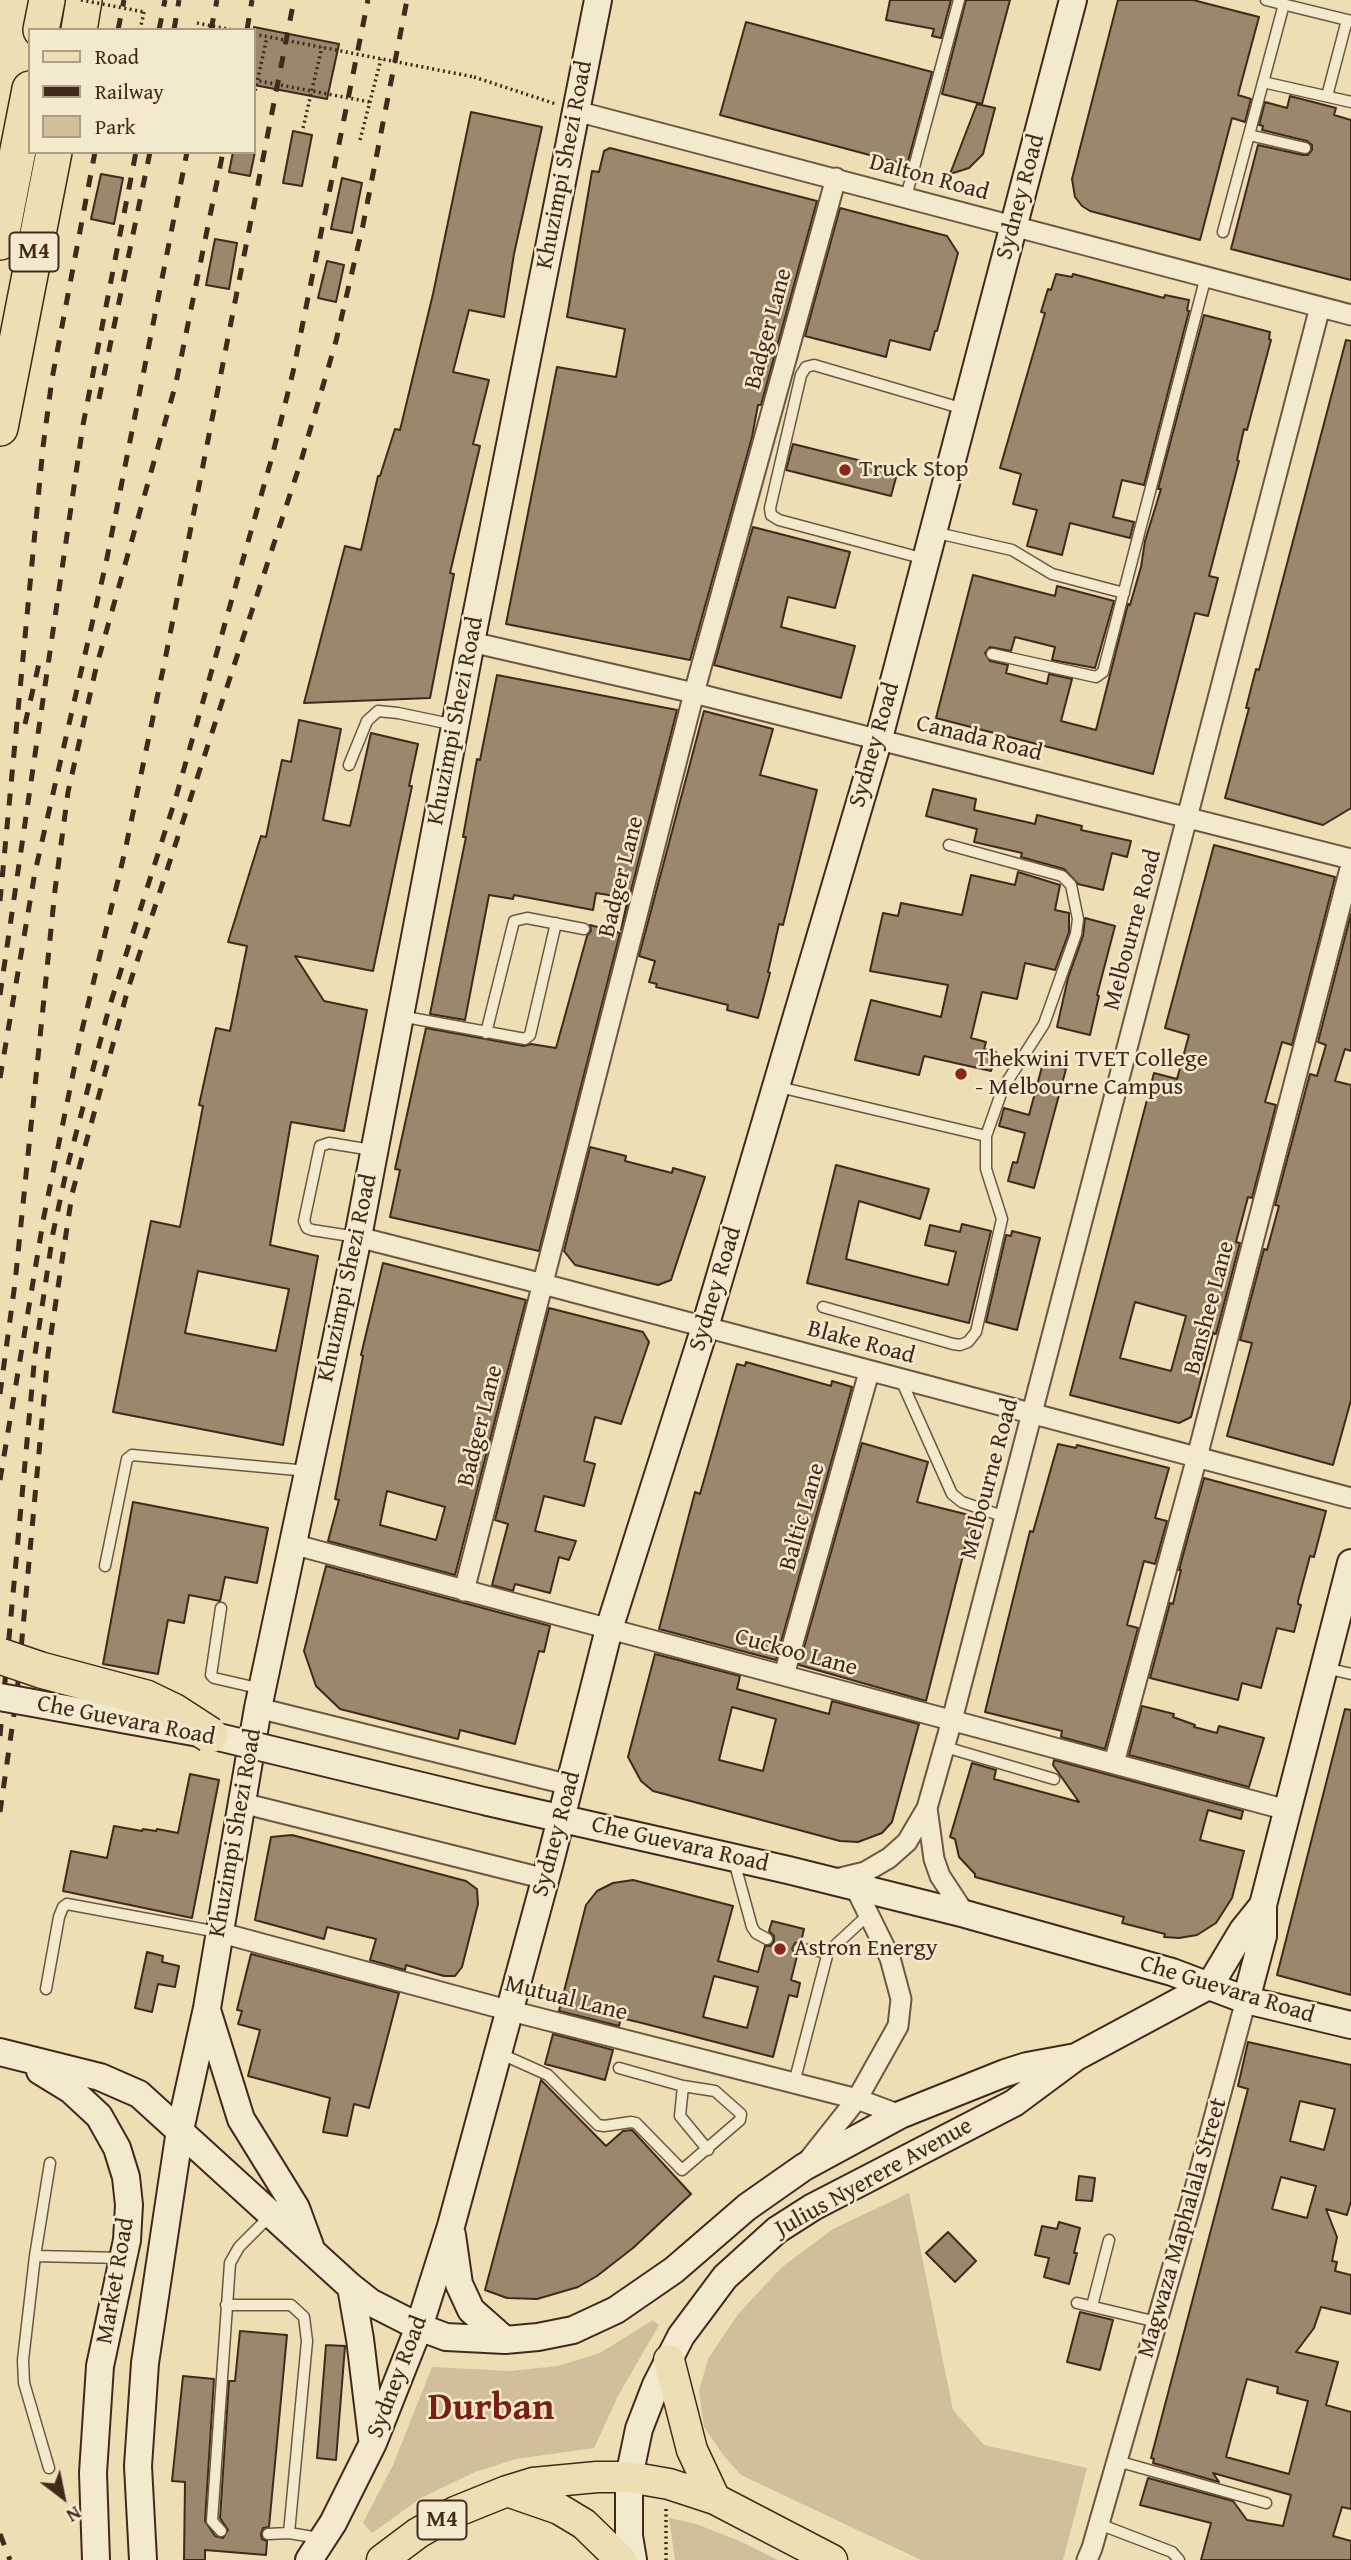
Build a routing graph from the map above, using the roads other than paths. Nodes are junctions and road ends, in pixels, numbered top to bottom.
1 (47, 0) edge
2 (83, 0) edge
3 (598, 0) edge
4 (959, 0) edge
5 (1073, 0) edge
6 (1266, 0) edge
7 (1284, 4) junction
8 (1349, 20) edge
9 (41, 28) edge
10 (79, 28) edge
11 (1263, 82) junction
12 (1327, 96) junction
13 (28, 99) edge
14 (1351, 102) edge
15 (576, 111) junction
16 (1249, 135) junction
17 (1305, 148) dead end
18 (54, 154) edge
19 (836, 178) junction
20 (906, 197) junction
21 (1013, 225) junction
22 (1223, 232) dead end
23 (0, 242) edge
24 (1206, 276) junction
25 (1320, 307) junction
26 (1351, 315) edge
27 (965, 409) junction
28 (0, 428) edge
29 (933, 532) junction
30 (926, 559) junction
31 (1124, 593) junction
32 (471, 642) junction
33 (992, 654) dead end
34 (694, 693) junction
35 (456, 725) junction
36 (879, 738) junction
37 (349, 765) dead end
38 (1188, 817) junction
39 (949, 845) dead end
40 (1351, 859) edge
41 (1351, 866) edge
42 (555, 923) junction
43 (584, 929) dead end
44 (399, 1016) junction
45 (486, 1033) junction
46 (776, 1086) junction
47 (986, 1136) junction
48 (374, 1150) junction
49 (358, 1237) junction
50 (542, 1284) junction
51 (822, 1307) dead end
52 (705, 1327) junction
53 (869, 1372) junction
54 (901, 1380) junction
55 (1032, 1412) junction
56 (1197, 1457) junction
57 (308, 1471) junction
58 (1351, 1498) edge
59 (1005, 1517) junction
60 (292, 1544) junction
61 (1351, 1563) edge
62 (105, 1566) dead end
63 (464, 1591) junction
64 (221, 1608) dead end
65 (609, 1629) junction
66 (0, 1656) edge
67 (1324, 1667) junction
68 (1351, 1674) edge
69 (784, 1675) junction
70 (0, 1697) edge
71 (260, 1698) junction
72 (953, 1720) junction
73 (210, 1735) junction
74 (945, 1747) junction
75 (1114, 1763) junction
76 (1054, 1779) dead end
77 (570, 1785) junction
78 (242, 1803) junction
79 (927, 1808) junction
80 (1287, 1810) junction
81 (562, 1817) junction
82 (733, 1857) junction
83 (546, 1879) junction
84 (843, 1884) junction
85 (1263, 1905) junction
86 (869, 1914) junction
87 (965, 1914) junction
88 (218, 1932) junction
89 (767, 1939) dead end
90 (799, 1949) dead end
91 (828, 1952) junction
92 (1210, 1985) junction
93 (46, 1989) dead end
94 (1246, 2000) junction
95 (207, 2008) junction
96 (511, 2011) junction
97 (1351, 2025) edge
98 (6, 2053) edge
99 (499, 2053) junction
100 (1076, 2057) junction
101 (619, 2068) dead end
102 (794, 2083) junction
103 (682, 2086) junction
104 (857, 2099) junction
105 (900, 2115) junction
106 (180, 2130) junction
107 (708, 2150) junction
108 (50, 2164) dead end
109 (803, 2167) junction
110 (272, 2214) junction
111 (452, 2226) junction
112 (1110, 2240) dead end
113 (312, 2251) junction
114 (35, 2256) junction
115 (123, 2258) junction
116 (742, 2259) junction
117 (351, 2287) junction
118 (1077, 2303) dead end
119 (226, 2305) junction
120 (1092, 2306) junction
121 (1157, 2322) junction
122 (419, 2327) junction
123 (505, 2340) junction
124 (669, 2360) junction
125 (373, 2443) junction
126 (1117, 2461) junction
127 (48, 2468) dead end
128 (629, 2477) junction
129 (507, 2491) junction
130 (715, 2499) junction
131 (1266, 2503) dead end
132 (1100, 2524) junction
133 (221, 2531) dead end
134 (289, 2533) junction
135 (268, 2534) dead end
136 (316, 2549) edge
137 (1091, 2556) edge
138 (96, 2560) edge
139 (143, 2560) edge
140 (383, 2560) edge
141 (621, 2560) edge
142 (633, 2560) edge
143 (832, 2560) edge
144 (1179, 2560) edge

1 - 9 highway
2 - 10 highway
3 - 15 main road, Khuzimpi Shezi Road
4 - 20 lane
5 - 21 main road, Sydney Road
6 - 7 lane
7 - 8 lane
7 - 11 lane
8 - 12 lane
11 - 12 lane
11 - 16 lane
12 - 14 lane
13 - 23 highway, M4
15 - 19 street, Dalton Road
15 - 32 main road, Khuzimpi Shezi Road
16 - 17 lane
16 - 22 lane
18 - 28 highway, M4
19 - 20 street, Dalton Road
19 - 34 street, Badger Lane
20 - 21 street, Dalton Road
21 - 24 street, Dalton Road
21 - 27 main road, Sydney Road
24 - 25 street, Dalton Road
24 - 31 lane
25 - 26 street, Dalton Road
25 - 38 street, Melbourne Road
27 - 29 main road, Sydney Road
27 - 30 lane
29 - 30 main road, Sydney Road
29 - 31 lane
30 - 36 main road, Sydney Road
31 - 33 lane
32 - 34 street, Canada Road
32 - 35 main road, Khuzimpi Shezi Road
34 - 36 street, Canada Road
34 - 50 street, Badger Lane
35 - 37 lane
35 - 44 main road, Khuzimpi Shezi Road
36 - 38 street, Canada Road
36 - 46 main road, Sydney Road
38 - 40 street, Canada Road
38 - 55 street, Melbourne Road
39 - 47 lane
41 - 56 street, Banshee Lane
42 - 43 lane
42 - 45 lane
42 - 45 lane
44 - 45 lane
44 - 48 main road, Khuzimpi Shezi Road
46 - 47 lane
46 - 52 main road, Sydney Road
47 - 51 lane
48 - 49 main road, Khuzimpi Shezi Road
48 - 49 lane
49 - 50 street, Blake Road
49 - 57 main road, Khuzimpi Shezi Road
50 - 52 street, Blake Road
50 - 63 street, Badger Lane
52 - 53 street, Blake Road
52 - 65 main road, Sydney Road
53 - 54 street, Blake Road
53 - 69 street, Baltic Lane
54 - 55 street, Blake Road
54 - 59 lane
55 - 56 street, Blake Road
55 - 59 street, Melbourne Road
56 - 58 street, Blake Road
56 - 75 street, Banshee Lane
57 - 60 main road, Khuzimpi Shezi Road
57 - 62 lane
59 - 72 street, Melbourne Road
60 - 63 street, Cuckoo Lane
60 - 71 main road, Khuzimpi Shezi Road
61 - 67 main road, Magwaza Maphalala Street
63 - 65 street, Cuckoo Lane
64 - 71 lane
65 - 69 street, Cuckoo Lane
65 - 77 main road, Sydney Road
66 - 73 highway, bridge
67 - 68 lane
67 - 80 main road, Magwaza Maphalala Street
69 - 72 street, Cuckoo Lane
70 - 73 main road, Che Guevara Road, bridge
71 - 77 street, Che Guevara Road
71 - 78 main road, Khuzimpi Shezi Road
72 - 74 street, Melbourne Road
72 - 75 street, Cuckoo Lane
73 - 81 main road, Che Guevara Road, bridge
74 - 76 lane
74 - 79 street, Melbourne Road
75 - 80 street, Cuckoo Lane
77 - 81 main road, Sydney Road
78 - 83 street
78 - 88 main road, Khuzimpi Shezi Road
79 - 84 street, Melbourne Road
79 - 87 street, Melbourne Road
80 - 85 main road, Magwaza Maphalala Street
81 - 82 main road, Che Guevara Road
81 - 83 main road, Sydney Road
82 - 84 main road, Che Guevara Road
82 - 89 lane
83 - 96 main road, Sydney Road
84 - 86 street
84 - 87 main road, Che Guevara Road
85 - 92 main road, Magwaza Maphalala Street
85 - 94 main road, Magwaza Maphalala Street
86 - 91 lane
86 - 104 street
87 - 92 main road, Che Guevara Road
88 - 93 lane
88 - 95 main road, Khuzimpi Shezi Road
88 - 96 street, Mutual Lane
90 - 91 lane
91 - 102 lane
92 - 94 main road, Che Guevara Road
92 - 100 main road
94 - 97 main road, Che Guevara Road
94 - 121 street, Magwaza Maphalala Street
95 - 106 main road, Khuzimpi Shezi Road
95 - 113 main road
96 - 99 main road, Sydney Road
96 - 102 street, Mutual Lane
98 - 106 main road
98 - 115 main road, Market Road
99 - 107 lane
99 - 111 main road, Sydney Road
100 - 105 main road
100 - 116 main road, Julius Nyerere Avenue
101 - 103 lane
102 - 104 street, Mutual Lane
103 - 107 lane
103 - 107 lane
104 - 105 street, Mutual Lane
104 - 109 street
105 - 109 main road
106 - 110 main road
106 - 139 main road, Khuzimpi Shezi Road
108 - 114 lane
109 - 116 main road
109 - 123 main road
110 - 113 main road
110 - 119 lane
111 - 122 main road, Sydney Road
111 - 123 main road
112 - 120 lane
113 - 117 main road
114 - 115 lane
114 - 127 lane
115 - 138 main road, Market Road
116 - 124 main road, Julius Nyerere Avenue
117 - 122 main road
117 - 125 main road
118 - 120 lane
119 - 133 lane
119 - 134 lane
120 - 121 lane
121 - 126 street, Magwaza Maphalala Street
122 - 123 main road
122 - 125 main road, Sydney Road
124 - 128 main road, Julius Nyerere Avenue
124 - 130 main road
125 - 136 main road, Sydney Road
126 - 131 lane
126 - 132 street, Magwaza Maphalala Street
128 - 129 main road, M4
128 - 130 main road
128 - 142 main road, Julius Nyerere Avenue
129 - 140 main road, M4
129 - 141 main road
130 - 143 main road
132 - 137 street, Magwaza Maphalala Street
132 - 144 lane
134 - 135 lane
134 - 136 lane

